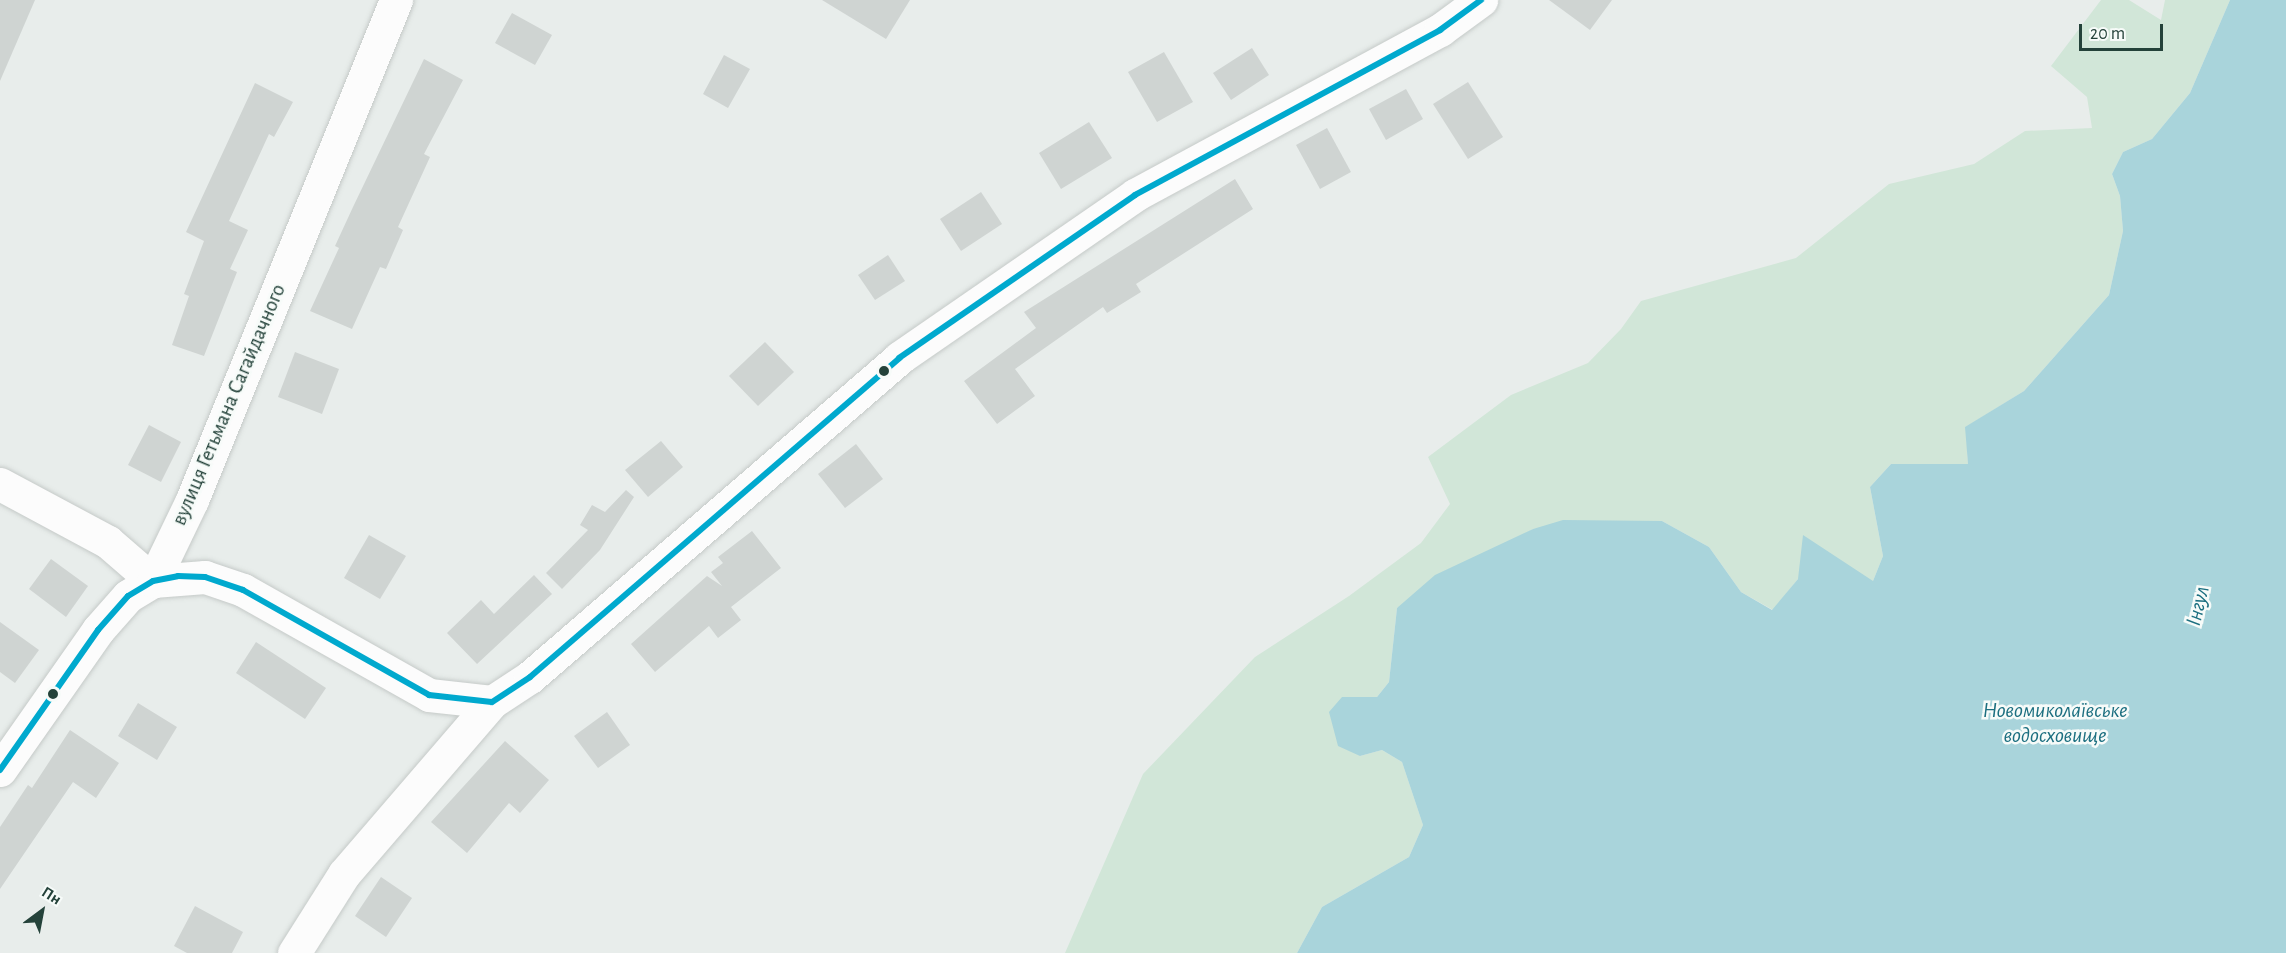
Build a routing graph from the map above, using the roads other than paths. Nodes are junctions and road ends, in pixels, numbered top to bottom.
1 (396, 0) edge
2 (1481, 0) edge
3 (0, 484) edge
4 (153, 581) junction
5 (492, 702) junction
6 (0, 770) edge
7 (294, 953) edge

1 - 4 street, вулиця Гетьмана Сагайдачного
2 - 5 street
3 - 4 street
4 - 5 street
4 - 6 street
5 - 7 street

